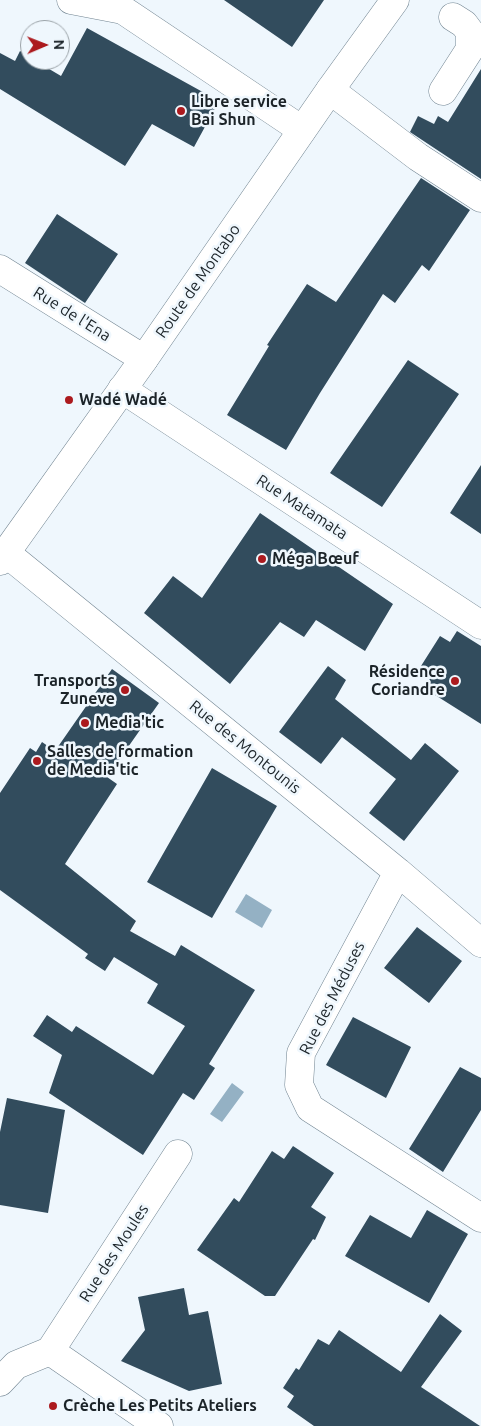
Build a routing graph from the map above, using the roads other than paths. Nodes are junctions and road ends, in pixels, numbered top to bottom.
1 (71, 0) edge
2 (396, 0) edge
3 (453, 18) dead end
4 (330, 90) junction
5 (443, 91) dead end
6 (302, 130) junction
7 (481, 198) edge
8 (0, 269) edge
9 (144, 360) junction
10 (122, 389) junction
11 (3, 557) edge
12 (481, 625) edge
13 (398, 872) junction
14 (481, 943) edge
15 (178, 1154) dead end
16 (481, 1218) edge
17 (50, 1351) junction
18 (0, 1382) edge
19 (159, 1426) edge

1 - 6 street
2 - 4 street, Route de Montabo
3 - 5 street
4 - 6 street, Route de Montabo
4 - 7 street
6 - 9 street, Route de Montabo
8 - 9 street, Rue de l'Ena
9 - 10 street, Route de Montabo
10 - 11 street, Route de Montabo
10 - 12 street, Rue Matamata
11 - 13 street, Rue des Montounis
13 - 14 street, Rue des Montounis
13 - 16 street, Rue des Méduses
15 - 17 street, Rue des Moules
17 - 18 street
17 - 19 street

